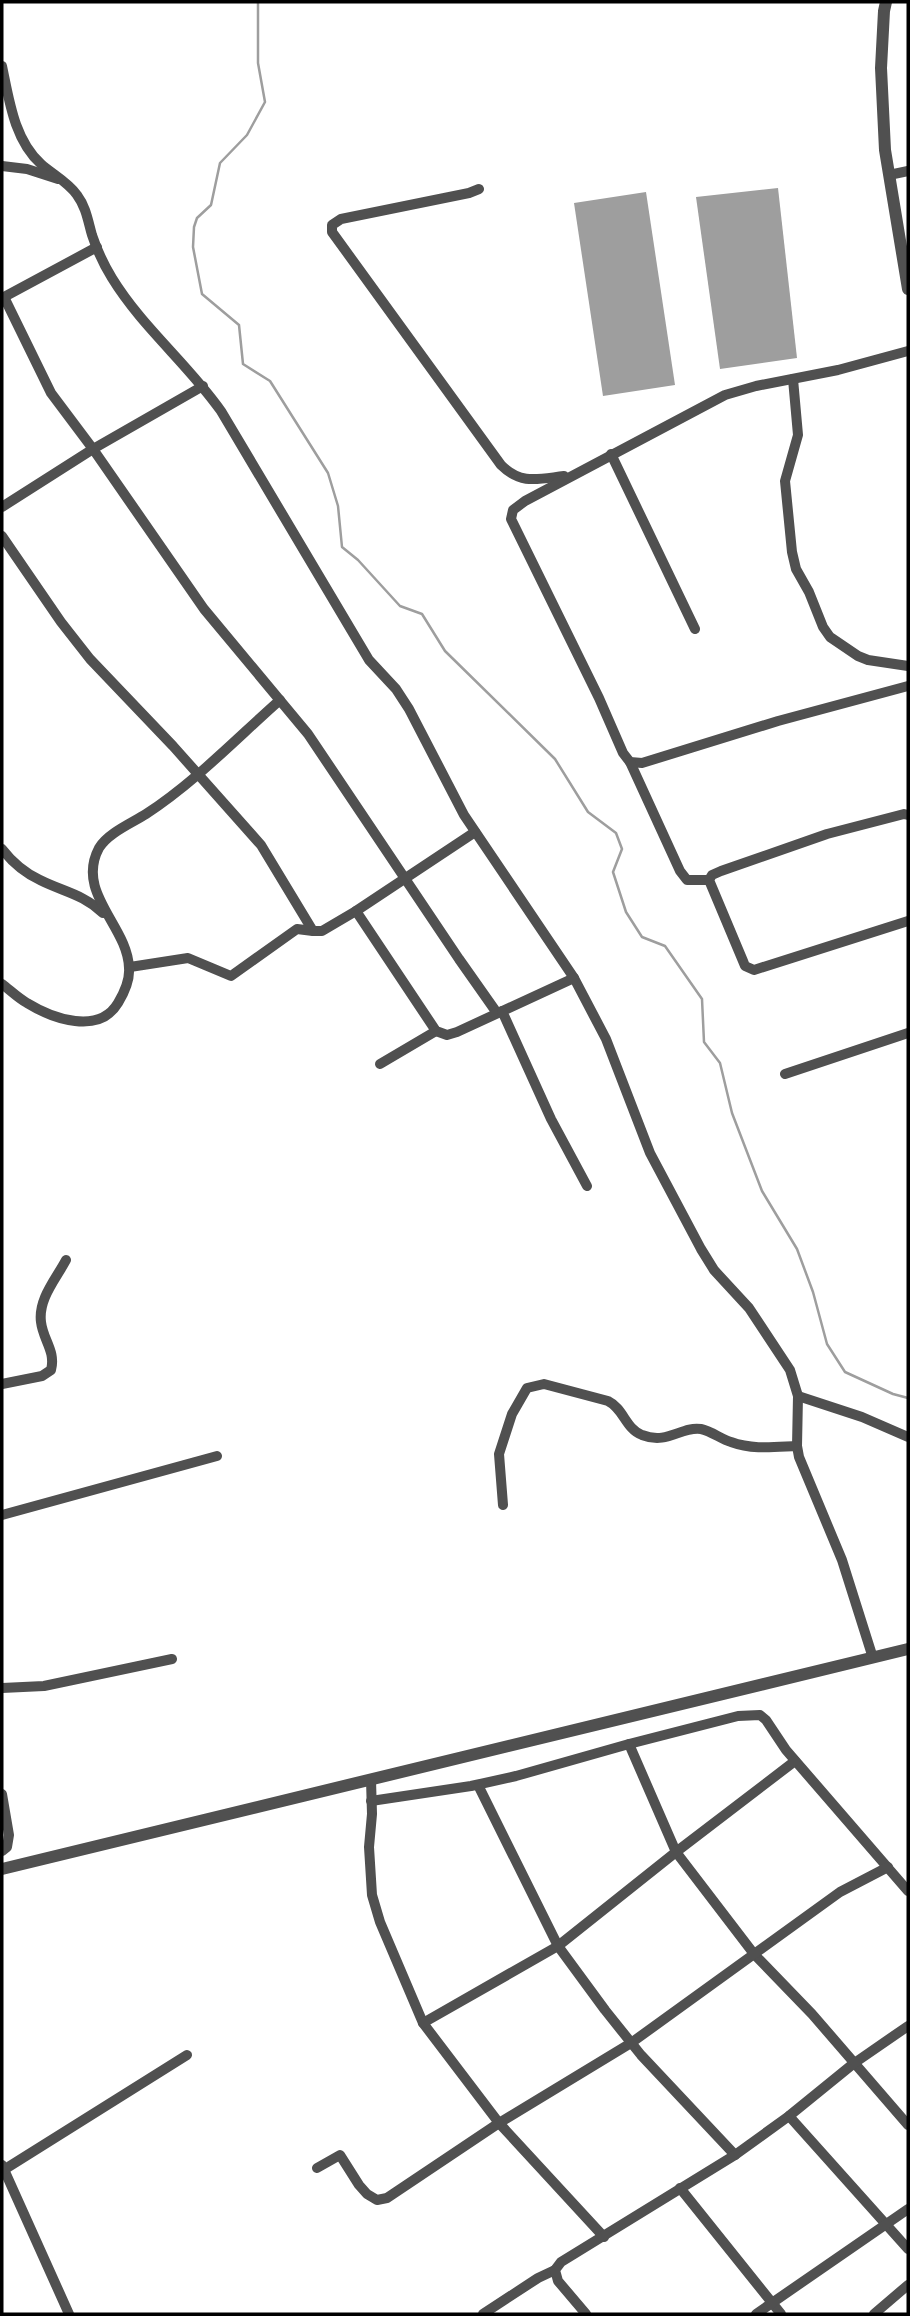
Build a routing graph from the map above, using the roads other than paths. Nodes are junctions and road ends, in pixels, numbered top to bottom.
1 (886, 2) edge
2 (2, 66) edge
3 (2, 166) edge
4 (908, 172) edge
5 (889, 175) junction
6 (61, 180) junction
7 (479, 189) dead end
8 (97, 247) junction
9 (908, 289) edge
10 (3, 298) edge
11 (908, 351) edge
12 (793, 379) junction
13 (203, 386) junction
14 (93, 449) junction
15 (611, 454) junction
16 (571, 475) junction
17 (2, 507) edge
18 (2, 536) edge
19 (695, 629) dead end
20 (908, 666) edge
21 (908, 686) edge
22 (280, 700) junction
23 (630, 762) junction
24 (197, 774) junction
25 (908, 816) edge
26 (475, 832) junction
27 (2, 849) edge
28 (406, 878) junction
29 (709, 880) junction
30 (356, 911) junction
31 (908, 920) edge
32 (111, 921) junction
33 (313, 931) junction
34 (130, 967) junction
35 (574, 978) junction
36 (2, 984) edge
37 (500, 1012) junction
38 (436, 1031) junction
39 (908, 1033) edge
40 (380, 1064) dead end
41 (785, 1074) dead end
42 (587, 1186) dead end
43 (66, 1260) dead end
44 (2, 1384) edge
45 (798, 1396) junction
46 (908, 1437) edge
47 (797, 1446) junction
48 (217, 1456) dead end
49 (503, 1505) dead end
50 (2, 1515) edge
51 (908, 1650) edge
52 (873, 1658) junction
53 (172, 1659) dead end
54 (2, 1688) edge
55 (629, 1744) junction
56 (795, 1761) junction
57 (371, 1780) junction
58 (478, 1785) junction
59 (2, 1794) edge
60 (371, 1801) junction
61 (2, 1851) edge
62 (676, 1852) junction
63 (888, 1867) junction
64 (2, 1869) edge
65 (908, 1891) edge
66 (558, 1946) junction
67 (754, 1954) junction
68 (423, 2023) junction
69 (908, 2026) edge
70 (631, 2043) junction
71 (187, 2055) dead end
72 (853, 2064) junction
73 (789, 2116) junction
74 (499, 2123) junction
75 (908, 2125) edge
76 (735, 2155) junction
77 (3, 2168) edge
78 (317, 2168) dead end
79 (680, 2188) junction
80 (908, 2208) edge
81 (885, 2225) junction
82 (604, 2237) junction
83 (908, 2249) edge
84 (555, 2270) junction
85 (908, 2285) edge
86 (772, 2304) junction
87 (69, 2314) edge
88 (483, 2314) edge
89 (586, 2314) edge
90 (756, 2314) edge
91 (781, 2314) edge
92 (874, 2314) edge

1 - 5 street
2 - 6 street
3 - 6 street
4 - 5 street
5 - 9 street
6 - 8 street
7 - 16 street
8 - 10 street
8 - 13 street
10 - 14 street
11 - 12 street
12 - 15 street
12 - 20 street
13 - 14 street
13 - 26 street
14 - 17 street
14 - 22 street
15 - 16 street
15 - 19 street
16 - 23 street
18 - 24 street
21 - 23 street
22 - 24 street
22 - 28 street
23 - 29 street
24 - 32 street
24 - 33 street
25 - 29 street
26 - 28 street
26 - 35 street
27 - 32 street
28 - 30 street
28 - 37 street
29 - 31 street
30 - 33 street
30 - 38 street
32 - 34 street
33 - 34 street
34 - 36 street
35 - 37 street
35 - 45 street
37 - 38 street
37 - 42 street
38 - 40 street
39 - 41 street
43 - 44 street
45 - 46 street
45 - 47 street
47 - 49 street
47 - 52 street
48 - 50 street
51 - 52 street
52 - 57 street
53 - 54 street
55 - 56 street
55 - 58 street
55 - 62 street
56 - 62 street
56 - 63 street
57 - 60 street
57 - 64 street
58 - 60 street
58 - 66 street
59 - 61 street
60 - 68 street
62 - 66 street
62 - 67 street
63 - 65 street
63 - 67 street
66 - 68 street
66 - 70 street
67 - 70 street
67 - 72 street
68 - 74 street
69 - 72 street
70 - 74 street
70 - 76 street
71 - 77 street
72 - 73 street
72 - 75 street
73 - 76 street
73 - 81 street
74 - 78 street
74 - 82 street
76 - 79 street
77 - 87 street
79 - 82 street
79 - 86 street
80 - 81 street
81 - 83 street
81 - 86 street
82 - 84 street
84 - 88 street
84 - 89 street
85 - 92 street
86 - 90 street
86 - 91 street

